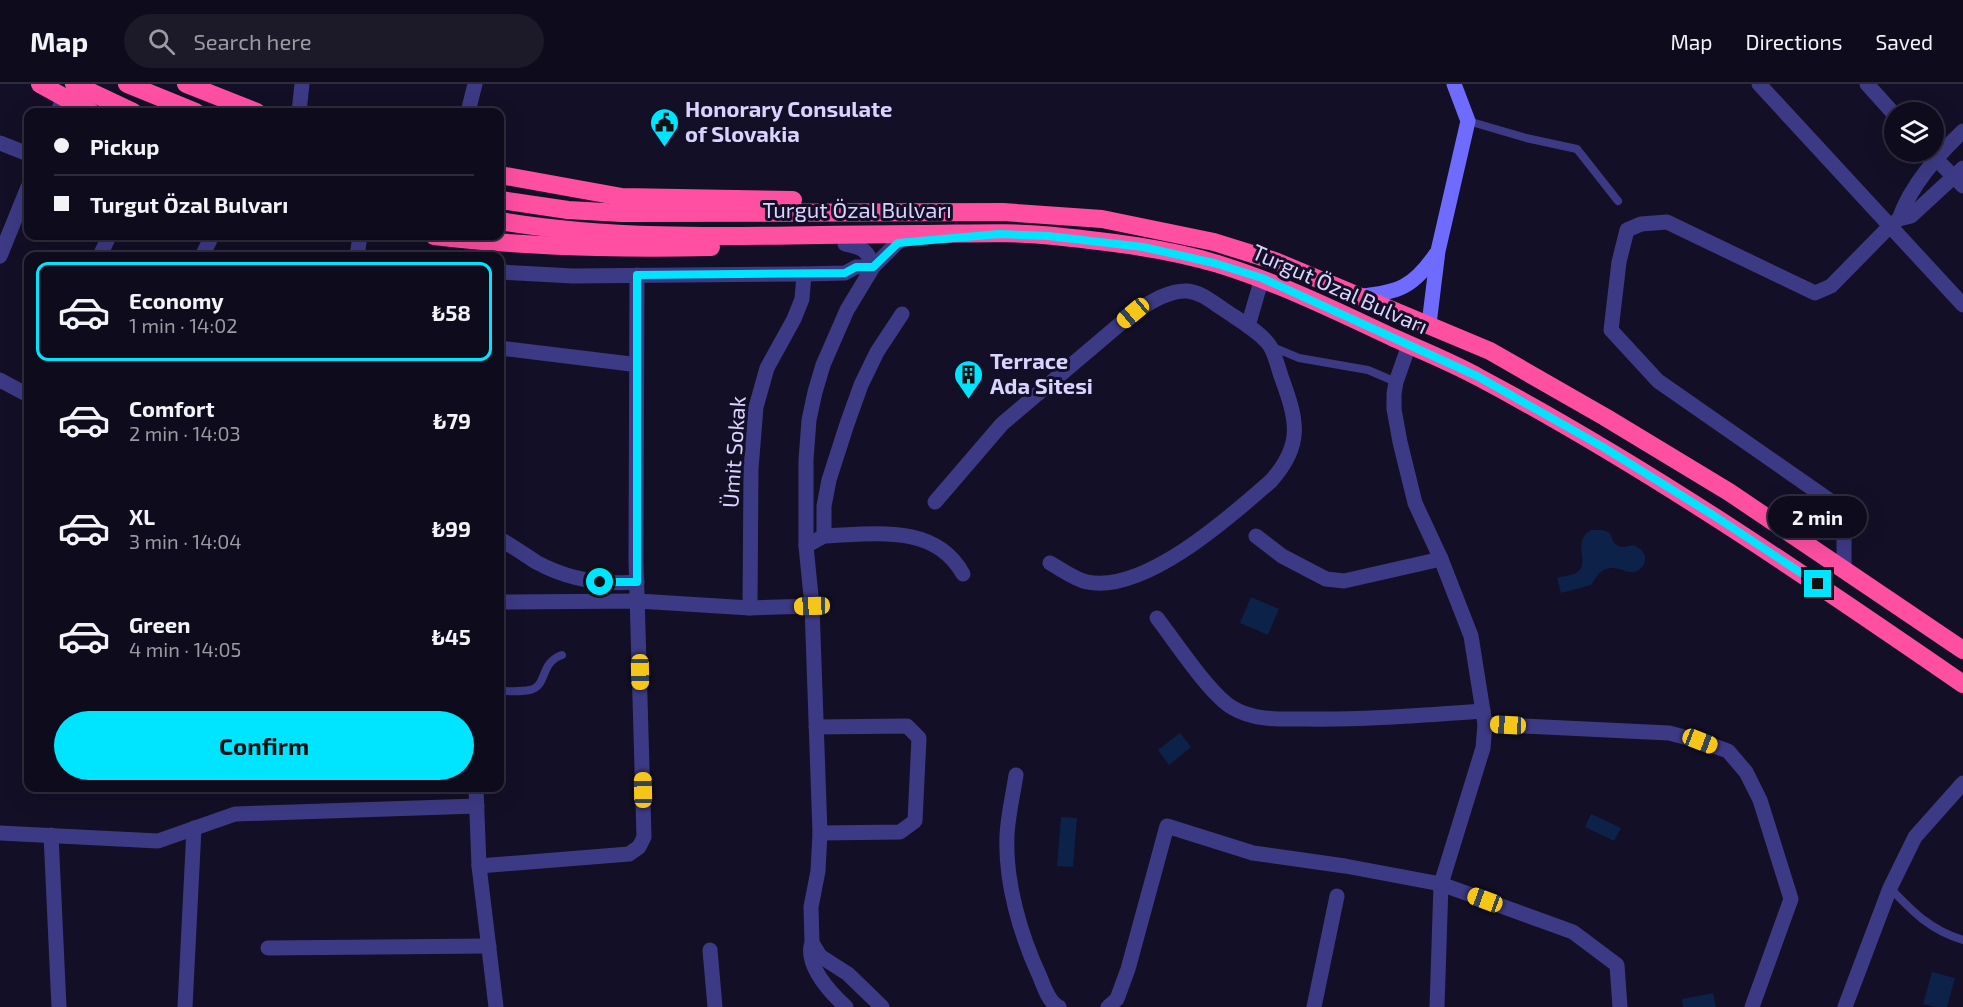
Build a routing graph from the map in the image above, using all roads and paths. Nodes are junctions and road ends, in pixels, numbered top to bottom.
1 (40, 84) edge
2 (127, 84) edge
3 (302, 84) edge
4 (475, 84) edge
5 (1454, 84) edge
6 (1759, 84) edge
7 (1867, 84) edge
8 (191, 85) edge
9 (65, 98) edge
10 (1884, 103) edge
11 (84, 108) edge
12 (114, 108) edge
13 (186, 108) edge
14 (247, 108) edge
15 (299, 108) edge
16 (469, 108) edge
17 (1468, 121) junction
18 (1963, 131) edge
19 (0, 143) edge
20 (1944, 146) edge
21 (24, 152) edge
22 (1928, 162) edge
23 (1941, 162) edge
24 (504, 176) edge
25 (1960, 177) edge
26 (24, 197) edge
27 (504, 201) edge
28 (1618, 201) dead end
29 (1102, 219) junction
30 (504, 222) edge
31 (1894, 223) junction
32 (999, 234) junction
33 (469, 240) edge
34 (898, 243) junction
35 (845, 244) junction
36 (1438, 251) junction
37 (0, 256) edge
38 (873, 267) junction
39 (504, 272) edge
40 (804, 274) junction
41 (637, 275) junction
42 (1262, 278) junction
43 (1360, 296) junction
44 (1963, 305) edge
45 (902, 314) dead end
46 (1429, 324) junction
47 (1248, 326) junction
48 (1270, 345) junction
49 (1409, 345) junction
50 (504, 348) edge
51 (631, 364) dead end
52 (0, 380) edge
53 (1396, 382) junction
54 (24, 393) edge
55 (935, 502) dead end
56 (824, 536) junction
57 (1256, 536) dead end
58 (504, 542) edge
59 (806, 546) junction
60 (1441, 559) junction
61 (1050, 563) dead end
62 (1844, 569) junction
63 (963, 574) dead end
64 (637, 582) junction
65 (638, 601) junction
66 (504, 602) edge
67 (812, 606) junction
68 (750, 608) junction
69 (1157, 618) dead end
70 (1963, 650) edge
71 (562, 655) dead end
72 (1963, 684) edge
73 (504, 691) edge
74 (1484, 718) junction
75 (816, 727) junction
76 (1016, 775) dead end
77 (1963, 783) edge
78 (476, 792) edge
79 (477, 806) junction
80 (194, 828) junction
81 (0, 833) edge
82 (820, 833) junction
83 (51, 835) junction
84 (479, 866) junction
85 (1441, 884) junction
86 (1890, 888) junction
87 (1337, 896) dead end
88 (1963, 940) edge
89 (812, 943) junction
90 (489, 946) junction
91 (268, 948) dead end
92 (710, 950) dead end
93 (59, 1007) edge
94 (185, 1007) edge
95 (496, 1007) edge
96 (715, 1007) edge
97 (846, 1007) edge
98 (882, 1007) edge
99 (1059, 1007) edge
100 (1108, 1007) edge
101 (1314, 1007) edge
102 (1437, 1007) edge
103 (1620, 1007) edge
104 (1752, 1007) edge
105 (1845, 1007) edge

1 - 9 highway
2 - 13 highway
3 - 15 street
4 - 16 street
5 - 17 street
6 - 31 street
7 - 10 street
8 - 14 highway
9 - 11 highway
9 - 12 highway
17 - 28 lane
17 - 36 street
18 - 20 street
19 - 21 street
22 - 31 street
23 - 25 street
24 - 29 highway
25 - 31 street
26 - 37 street
27 - 29 highway, Turgut Özal Bulvarı
29 - 43 highway, Turgut Özal Bulvarı
30 - 32 highway, Turgut Özal Bulvarı
31 - 44 street
31 - 62 street
32 - 34 highway
32 - 42 highway, Turgut Özal Bulvarı
33 - 35 highway
34 - 35 highway
34 - 38 street
35 - 38 street
36 - 43 street
36 - 46 street
38 - 40 street
38 - 59 street
39 - 41 street
40 - 41 street
40 - 68 street, Ümit Sokak
41 - 64 street
42 - 47 street
42 - 49 highway, Turgut Özal Bulvarı
43 - 46 highway, Turgut Özal Bulvarı
45 - 56 street
46 - 62 highway, Turgut Özal Bulvarı
47 - 48 street
47 - 55 street
48 - 53 lane
48 - 61 street
49 - 53 street
49 - 72 highway, Turgut Özal Bulvarı
50 - 51 street
52 - 54 street
53 - 60 street
56 - 59 street
56 - 63 street
57 - 60 street
58 - 64 street
59 - 67 street
60 - 74 street
62 - 70 highway, Turgut Özal Bulvarı
64 - 65 street
65 - 66 street
65 - 68 street
65 - 84 street
67 - 68 street
67 - 75 street
69 - 74 street
71 - 73 lane
74 - 85 street
74 - 104 street
75 - 82 street
75 - 82 street
76 - 99 street
77 - 86 street
78 - 79 street
79 - 80 street
79 - 84 street
80 - 83 street
80 - 94 street
81 - 83 street
82 - 89 street
83 - 93 street
84 - 90 street
85 - 100 street
85 - 102 street
85 - 103 street
86 - 88 lane
86 - 105 street
87 - 101 street
89 - 97 street
89 - 98 street
90 - 91 street
90 - 95 street
92 - 96 street

